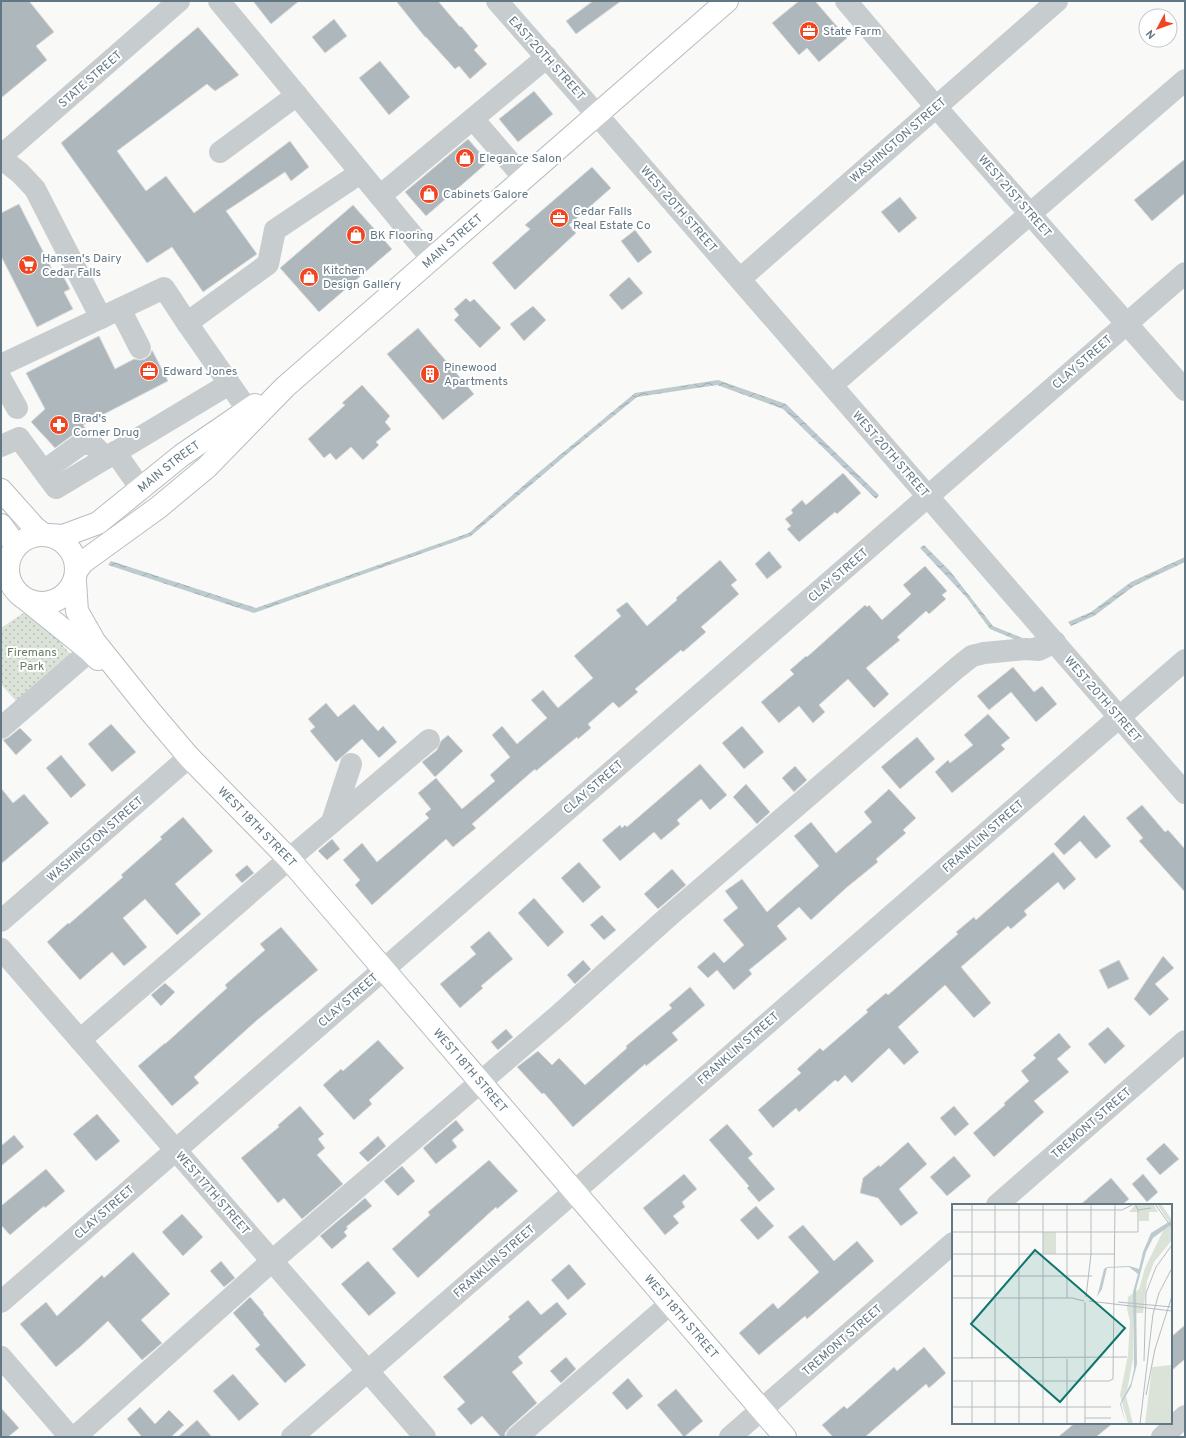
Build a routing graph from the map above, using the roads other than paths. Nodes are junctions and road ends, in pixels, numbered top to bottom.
1 (179, 1) edge
2 (219, 1) edge
3 (497, 1) edge
4 (727, 1) edge
5 (846, 1) edge
6 (1057, 1) edge
7 (547, 57) junction
8 (1185, 80) edge
9 (297, 95) junction
10 (936, 107) junction
11 (597, 114) junction
12 (473, 119) junction
13 (220, 152) dead end
14 (1, 157) edge
15 (360, 173) junction
16 (524, 178) junction
17 (380, 196) junction
18 (1031, 214) junction
19 (432, 259) junction
20 (1185, 273) edge
21 (740, 279) junction
22 (110, 313) junction
23 (187, 323) junction
24 (1127, 324) junction
25 (140, 348) dead end
26 (1, 365) edge
27 (1, 379) edge
28 (229, 384) junction
29 (832, 385) junction
30 (285, 387) junction
31 (1185, 390) edge
32 (17, 408) dead end
33 (247, 409) junction
34 (1, 446) edge
35 (110, 455) junction
36 (140, 489) junction
37 (1, 490) edge
38 (928, 496) junction
39 (1, 525) edge
40 (47, 535) junction
41 (9, 555) edge
42 (76, 576) junction
43 (16, 599) edge
44 (1055, 642) junction
45 (90, 651) junction
46 (1185, 660) edge
47 (150, 711) junction
48 (1119, 717) junction
49 (1, 728) edge
50 (429, 740) dead end
51 (189, 757) junction
52 (351, 764) dead end
53 (1185, 793) edge
54 (332, 822) junction
55 (289, 859) junction
56 (1, 921) edge
57 (1, 949) edge
58 (384, 969) junction
59 (80, 1040) junction
60 (1185, 1042) edge
61 (480, 1082) junction
62 (176, 1150) junction
63 (574, 1191) junction
64 (998, 1204) edge
65 (952, 1244) edge
66 (272, 1261) junction
67 (1, 1302) edge
68 (670, 1304) junction
69 (1, 1357) edge
70 (368, 1371) junction
71 (761, 1410) junction
72 (1185, 1416) edge
73 (70, 1437) edge
74 (75, 1437) edge
75 (292, 1437) edge
76 (425, 1437) edge
77 (517, 1437) edge
78 (730, 1437) edge
79 (785, 1437) edge
80 (1162, 1437) edge

1 - 14 street, STATE STREET
2 - 9 street
3 - 7 street, EAST 20TH STREET
4 - 11 main road, MAIN STREET
5 - 10 street, WEST 21ST STREET
6 - 10 street, WASHINGTON STREET
7 - 11 street, EAST 20TH STREET
7 - 12 street
8 - 18 street
9 - 13 street
9 - 15 street
10 - 18 street, WEST 21ST STREET
10 - 21 street, WASHINGTON STREET
11 - 16 main road, MAIN STREET
11 - 21 street, WEST 20TH STREET
12 - 16 street
12 - 17 street
14 - 22 street
15 - 17 street
15 - 23 street
16 - 19 main road, MAIN STREET
17 - 19 street
18 - 24 street, WEST 21ST STREET
18 - 29 street
19 - 30 main road, MAIN STREET
20 - 24 street, CLAY STREET
21 - 29 street, WEST 20TH STREET
22 - 23 street
22 - 25 street
22 - 26 street
23 - 28 street
24 - 31 street, WEST 21ST STREET
24 - 38 street, CLAY STREET
27 - 32 street
28 - 33 street
28 - 35 street
29 - 38 street, WEST 20TH STREET
30 - 33 main road, MAIN STREET
30 - 42 main road, MAIN STREET
33 - 36 main road, MAIN STREET
34 - 35 street
35 - 36 street
36 - 40 main road, MAIN STREET
37 - 40 main road
38 - 44 street, WEST 20TH STREET
38 - 58 street, CLAY STREET
39 - 41 main road
40 - 41 main road
40 - 42 main road
41 - 43 main road
42 - 43 main road
42 - 47 main road, WEST 18TH STREET
43 - 45 main road, WEST 18TH STREET
44 - 48 street, WEST 20TH STREET
44 - 61 street
45 - 47 main road, WEST 18TH STREET
45 - 49 street
46 - 48 street, FRANKLIN STREET
47 - 51 main road, WEST 18TH STREET
48 - 53 street, WEST 20TH STREET
48 - 63 street, FRANKLIN STREET
50 - 54 street
51 - 55 main road, WEST 18TH STREET
51 - 56 street, WASHINGTON STREET
52 - 54 street
54 - 55 street
55 - 58 main road, WEST 18TH STREET
55 - 59 street
57 - 59 street, WEST 17TH STREET
58 - 61 main road, WEST 18TH STREET
58 - 62 street, CLAY STREET
59 - 62 street, WEST 17TH STREET
60 - 64 street, TREMONT STREET
61 - 63 main road, WEST 18TH STREET
61 - 66 street
62 - 66 street, WEST 17TH STREET
62 - 67 street, CLAY STREET
63 - 68 main road, WEST 18TH STREET
63 - 70 street, FRANKLIN STREET
65 - 71 street, TREMONT STREET
66 - 70 street, WEST 17TH STREET
66 - 74 street
68 - 71 main road, WEST 18TH STREET
68 - 77 street
69 - 73 street
70 - 75 street, FRANKLIN STREET
70 - 76 street, WEST 17TH STREET
71 - 78 street, TREMONT STREET
71 - 79 main road, WEST 18TH STREET
72 - 80 street

